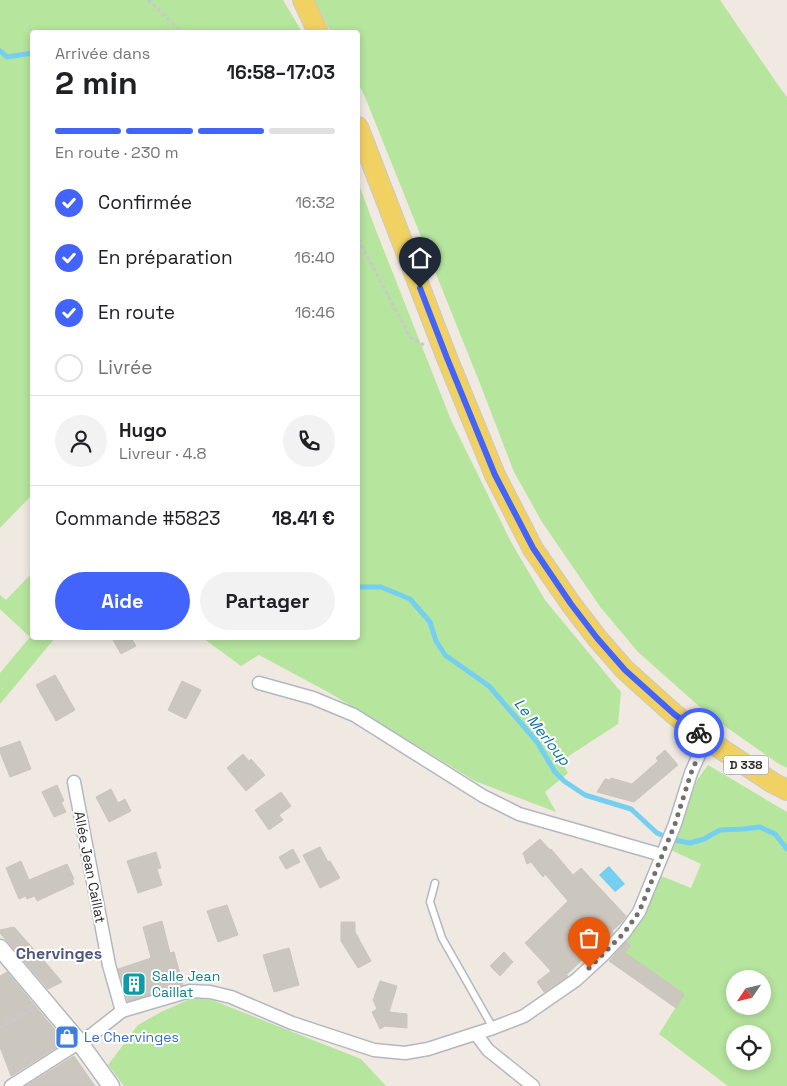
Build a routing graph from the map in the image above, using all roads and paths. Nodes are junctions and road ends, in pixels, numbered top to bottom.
1 (148, 0) edge
2 (303, 0) edge
3 (180, 30) edge
4 (317, 30) edge
5 (360, 131) edge
6 (360, 243) edge
7 (447, 358) junction
8 (259, 683) dead end
9 (706, 738) junction
10 (74, 782) dead end
11 (787, 790) edge
12 (663, 853) junction
13 (436, 883) dead end
14 (0, 948) edge
15 (45, 1001) junction
16 (122, 1011) junction
17 (0, 1028) edge
18 (493, 1028) junction
19 (476, 1034) junction
20 (80, 1043) junction
21 (11, 1086) edge
22 (111, 1086) edge
23 (533, 1086) edge

1 - 3 path
2 - 4 main road
5 - 7 main road, D 338
6 - 7 path
7 - 9 main road, D 338
8 - 12 street
9 - 11 main road, D 338
9 - 12 street
10 - 16 street, Allée Jean Caillat
12 - 18 street
13 - 18 lane
14 - 15 street
15 - 17 path
15 - 20 street
16 - 19 street
16 - 20 street
18 - 19 street
19 - 23 street
20 - 21 street
20 - 22 street

